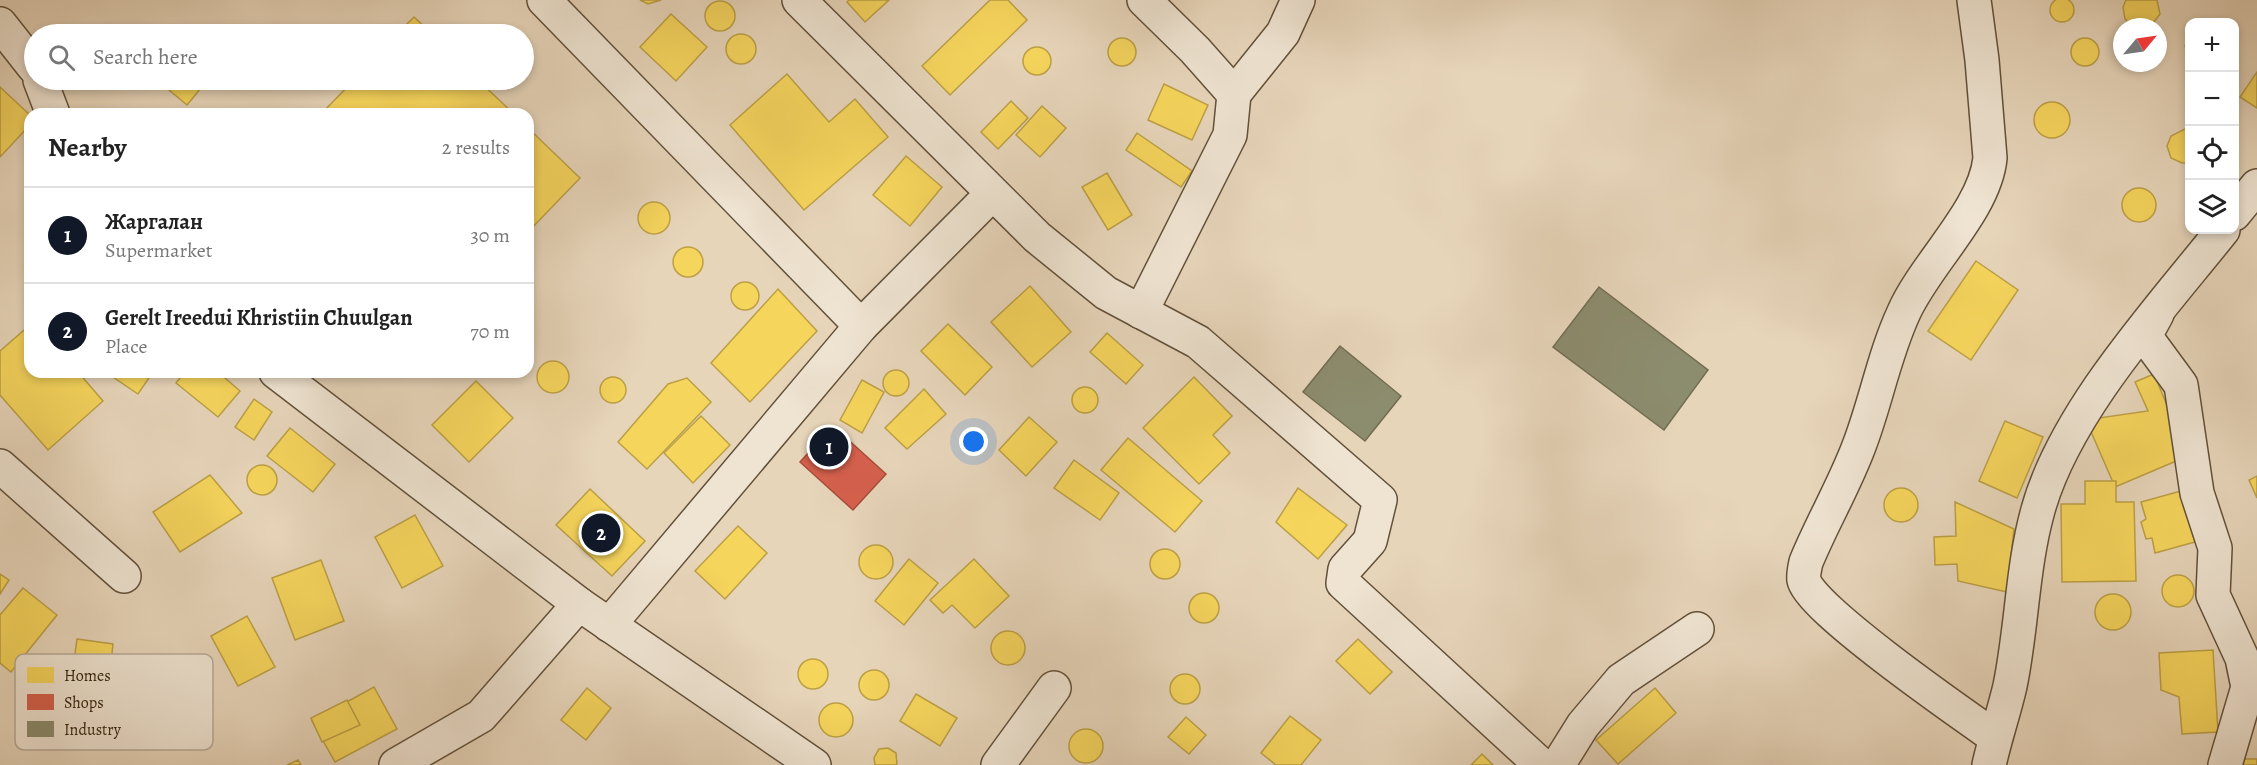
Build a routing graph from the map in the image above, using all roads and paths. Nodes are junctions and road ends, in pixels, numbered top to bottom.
1 (544, 0) edge
2 (799, 0) edge
3 (1144, 0) edge
4 (1298, 0) edge
5 (1974, 0) edge
6 (0, 24) edge
7 (24, 54) edge
8 (44, 90) edge
9 (1234, 94) junction
10 (51, 108) edge
11 (2257, 186) edge
12 (992, 194) junction
13 (2239, 209) edge
14 (2220, 234) edge
15 (2161, 307) junction
16 (1141, 312) junction
17 (861, 326) junction
18 (284, 378) edge
19 (0, 466) edge
20 (124, 576) dead end
21 (579, 604) junction
22 (609, 625) junction
23 (1697, 629) dead end
24 (2249, 655) edge
25 (1054, 688) dead end
26 (1992, 751) edge
27 (396, 765) edge
28 (814, 765) edge
29 (998, 765) edge
30 (1541, 765) edge
31 (1558, 765) edge
32 (2225, 765) edge

1 - 17 street
2 - 12 street
3 - 9 street
4 - 9 street
5 - 26 street
6 - 7 street
8 - 10 street
9 - 16 street
11 - 13 street
12 - 16 street
12 - 17 street
14 - 15 street
15 - 24 street
15 - 26 street
16 - 30 street
17 - 22 street
18 - 21 street
19 - 20 street
21 - 22 street
21 - 27 street
22 - 28 street
23 - 31 street
24 - 32 street
25 - 29 street

